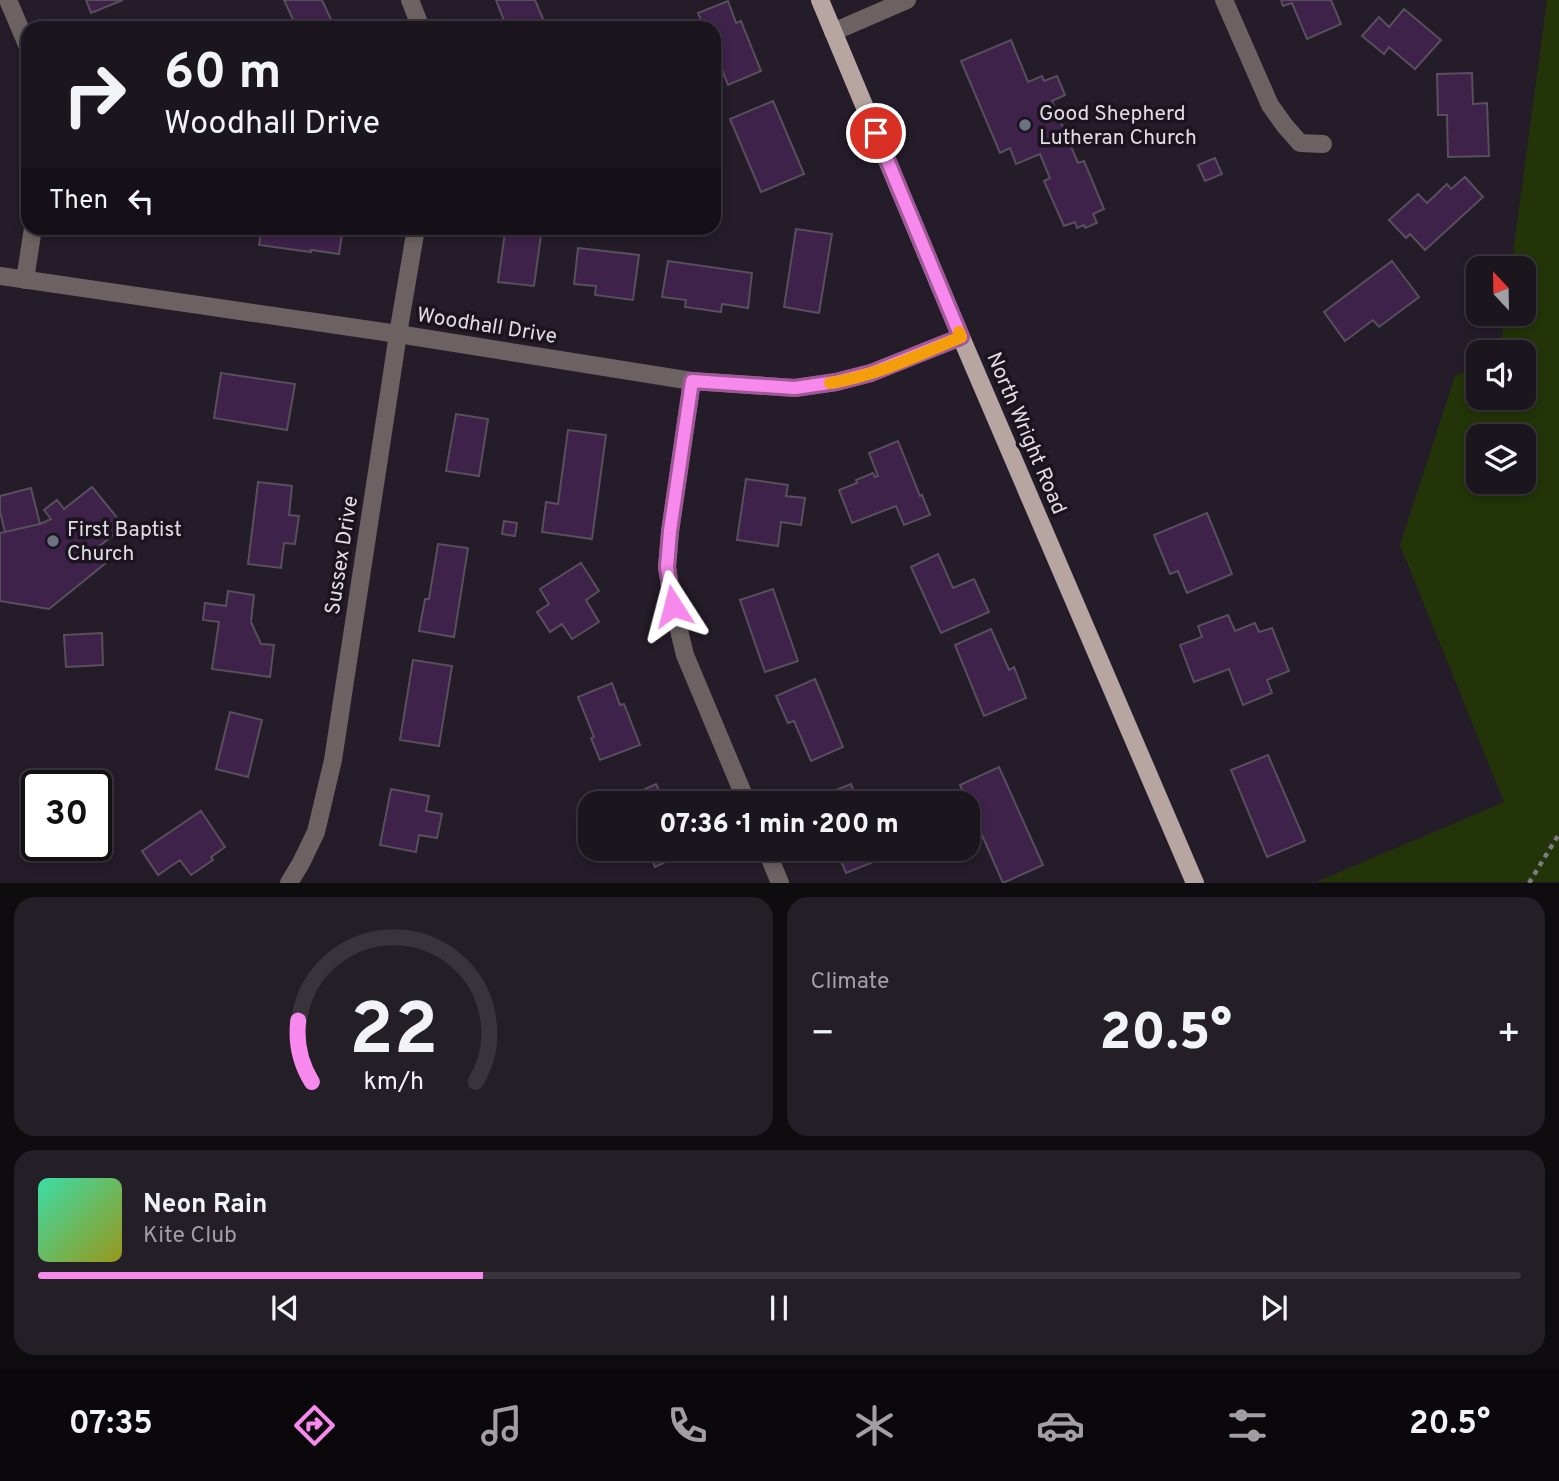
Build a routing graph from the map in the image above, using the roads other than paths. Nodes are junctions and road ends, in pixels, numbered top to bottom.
1 (8, 0) edge
2 (410, 0) edge
3 (820, 0) edge
4 (907, 0) edge
5 (1224, 0) edge
6 (418, 21) edge
7 (21, 31) edge
8 (833, 32) junction
9 (1323, 144) dead end
10 (32, 235) edge
11 (415, 235) edge
12 (0, 276) edge
13 (24, 280) junction
14 (398, 334) junction
15 (961, 337) junction
16 (692, 381) junction
17 (742, 791) edge
18 (771, 861) edge
19 (289, 883) edge
20 (780, 883) edge
21 (1195, 883) edge

1 - 7 street
2 - 6 street
3 - 8 main road, North Wright Road
4 - 8 street
5 - 9 street
8 - 15 main road, North Wright Road
10 - 13 street
11 - 14 street, Sussex Drive
12 - 13 street, Woodhall Drive
13 - 14 street, Woodhall Drive
14 - 16 street, Woodhall Drive
14 - 19 street, Sussex Drive
15 - 16 street, Woodhall Drive
15 - 21 main road, North Wright Road
16 - 17 street
18 - 20 street

